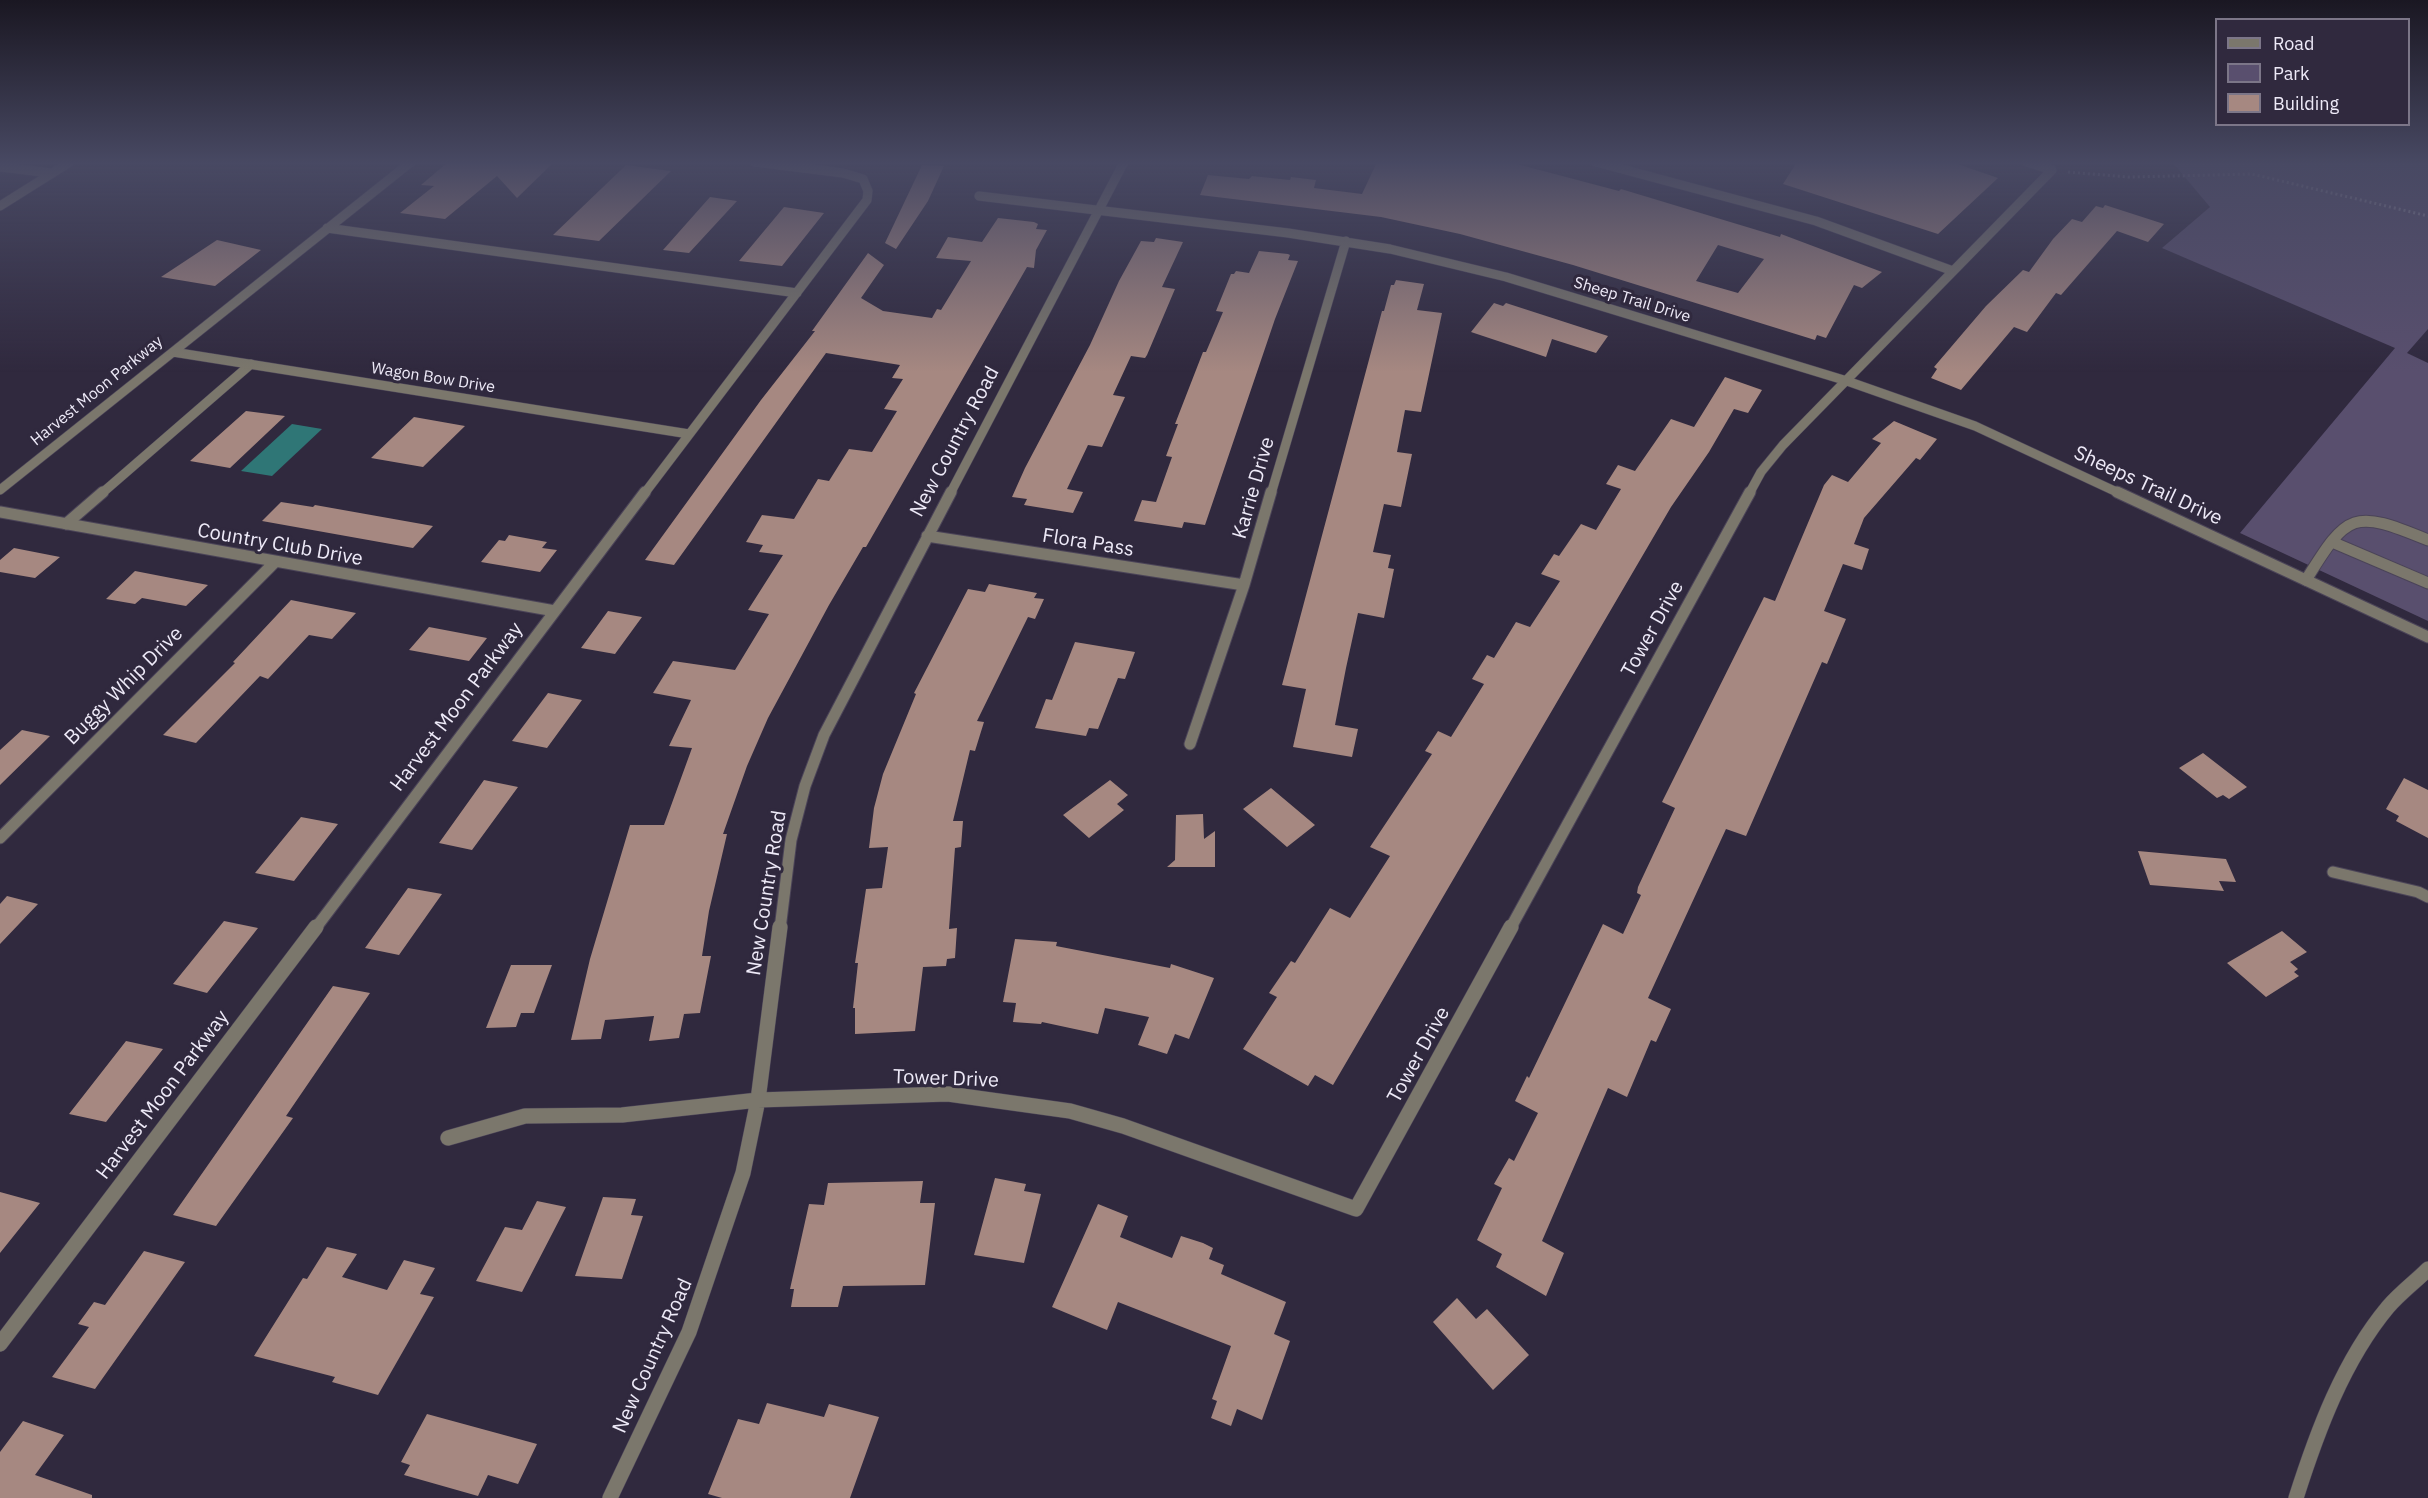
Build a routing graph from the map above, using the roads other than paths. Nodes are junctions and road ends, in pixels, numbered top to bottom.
1 (322, 232) edge
2 (355, 232) edge
3 (843, 232) edge
4 (1087, 232) edge
5 (1274, 232) edge
6 (1846, 232) edge
7 (1991, 232) edge
8 (1346, 241) junction
9 (1953, 271) junction
10 (797, 293) junction
11 (173, 352) junction
12 (251, 364) junction
13 (1847, 381) junction
14 (689, 434) junction
15 (0, 490) edge
16 (0, 512) edge
17 (66, 524) junction
18 (927, 536) junction
19 (2428, 540) edge
20 (2332, 542) junction
21 (275, 562) junction
22 (2306, 580) junction
23 (2428, 583) edge
24 (1244, 585) junction
25 (555, 611) junction
26 (2428, 637) edge
27 (1190, 744) dead end
28 (0, 838) edge
29 (2333, 872) dead end
30 (2428, 897) edge
31 (758, 1100) junction
32 (448, 1137) dead end
33 (2428, 1269) edge
34 (0, 1344) edge
35 (609, 1498) edge
36 (2296, 1498) edge

1 - 11 street, Harvest Moon Parkway
2 - 10 street
3 - 10 street, Harvest Moon Parkway
4 - 18 street, New Country Road
5 - 8 street, Sheep Trail Drive
6 - 9 street
7 - 9 street, Tower Drive
8 - 13 street, Sheep Trail Drive
8 - 24 street, Karrie Drive
9 - 13 street, Tower Drive
10 - 14 street, Harvest Moon Parkway
11 - 12 street, Wagon Bow Drive
11 - 15 street, Harvest Moon Parkway
12 - 14 street, Wagon Bow Drive
12 - 17 street
13 - 22 street, Sheeps Trail Drive
13 - 31 street, Tower Drive
14 - 25 street, Harvest Moon Parkway
16 - 17 street, Country Club Drive
17 - 21 street, Country Club Drive
18 - 24 street, Flora Pass
18 - 31 street, New Country Road
19 - 20 street
20 - 22 street
20 - 23 street
21 - 25 street, Country Club Drive
21 - 28 street, Buggy Whip Drive
22 - 26 street, Sheeps Trail Drive
24 - 27 street, Karrie Drive
25 - 34 street, Harvest Moon Parkway
29 - 30 street
31 - 32 street, Tower Drive
31 - 35 street, New Country Road
33 - 36 street

